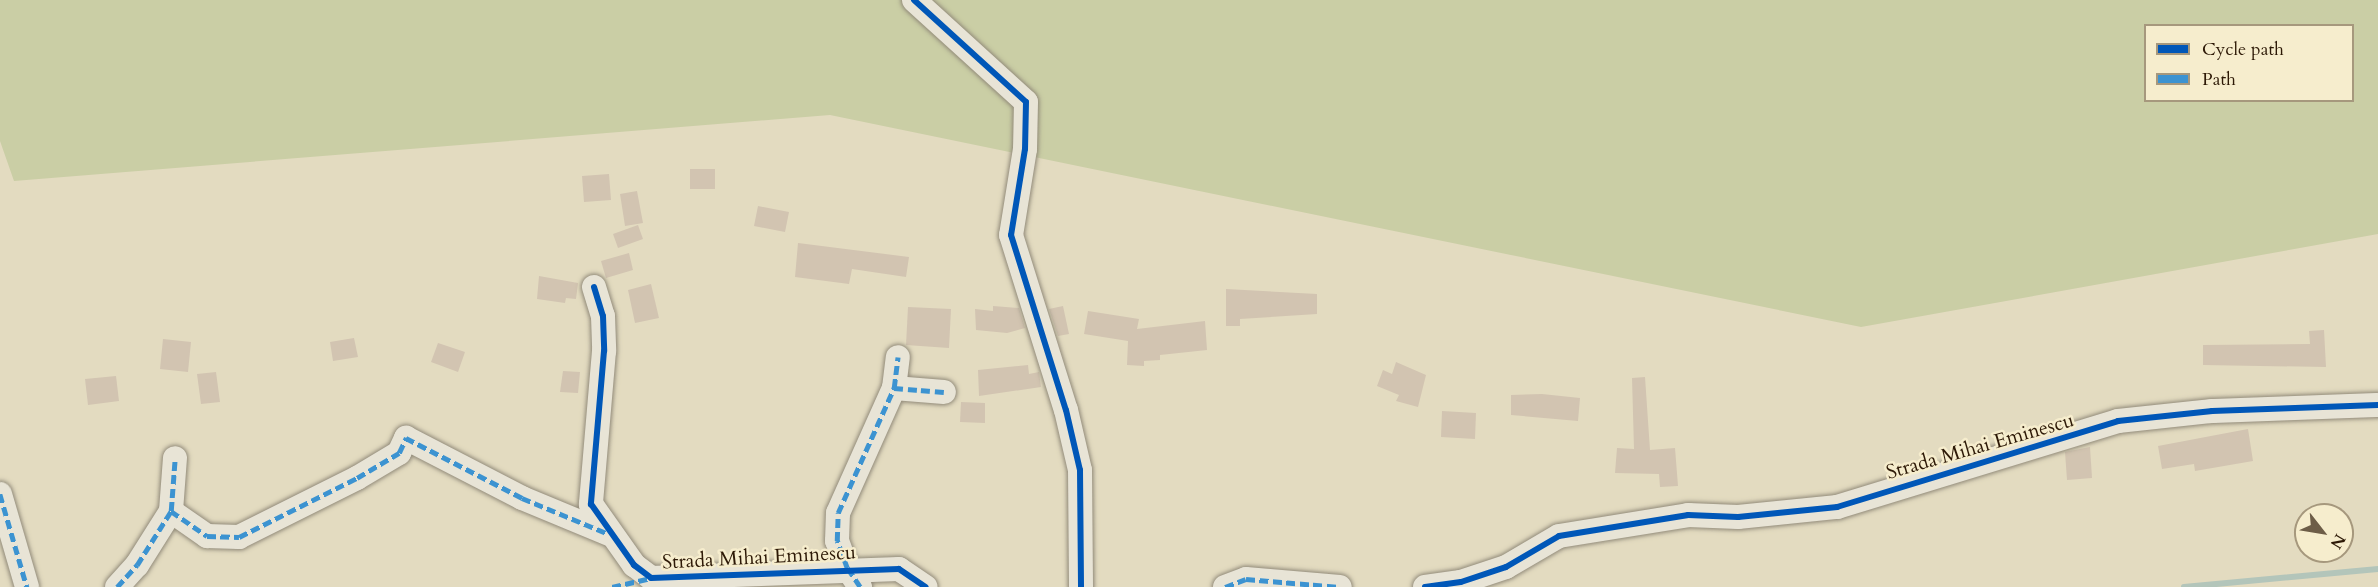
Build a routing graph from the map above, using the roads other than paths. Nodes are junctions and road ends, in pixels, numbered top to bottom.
1 (914, 0) edge
2 (594, 287) dead end
3 (898, 357) dead end
4 (894, 388) junction
5 (944, 392) dead end
6 (2378, 405) edge
7 (175, 458) dead end
8 (0, 494) edge
9 (171, 512) junction
10 (609, 534) junction
11 (854, 578) edge
12 (27, 587) edge
13 (117, 587) edge
14 (926, 587) edge
15 (1081, 587) edge
16 (1225, 587) edge
17 (1340, 587) edge
18 (1425, 587) edge

1 - 15 street
2 - 10 street, Strada Mihai Eminescu
3 - 4 street, Strada Mihai Eminescu
4 - 5 street
4 - 11 street, Strada Mihai Eminescu
6 - 18 street, Strada Mihai Eminescu
7 - 9 street
8 - 12 street
9 - 10 street, Strada Mihai Eminescu
9 - 13 street
10 - 11 street, Strada Mihai Eminescu
11 - 14 street, Strada Mihai Eminescu
16 - 17 street

